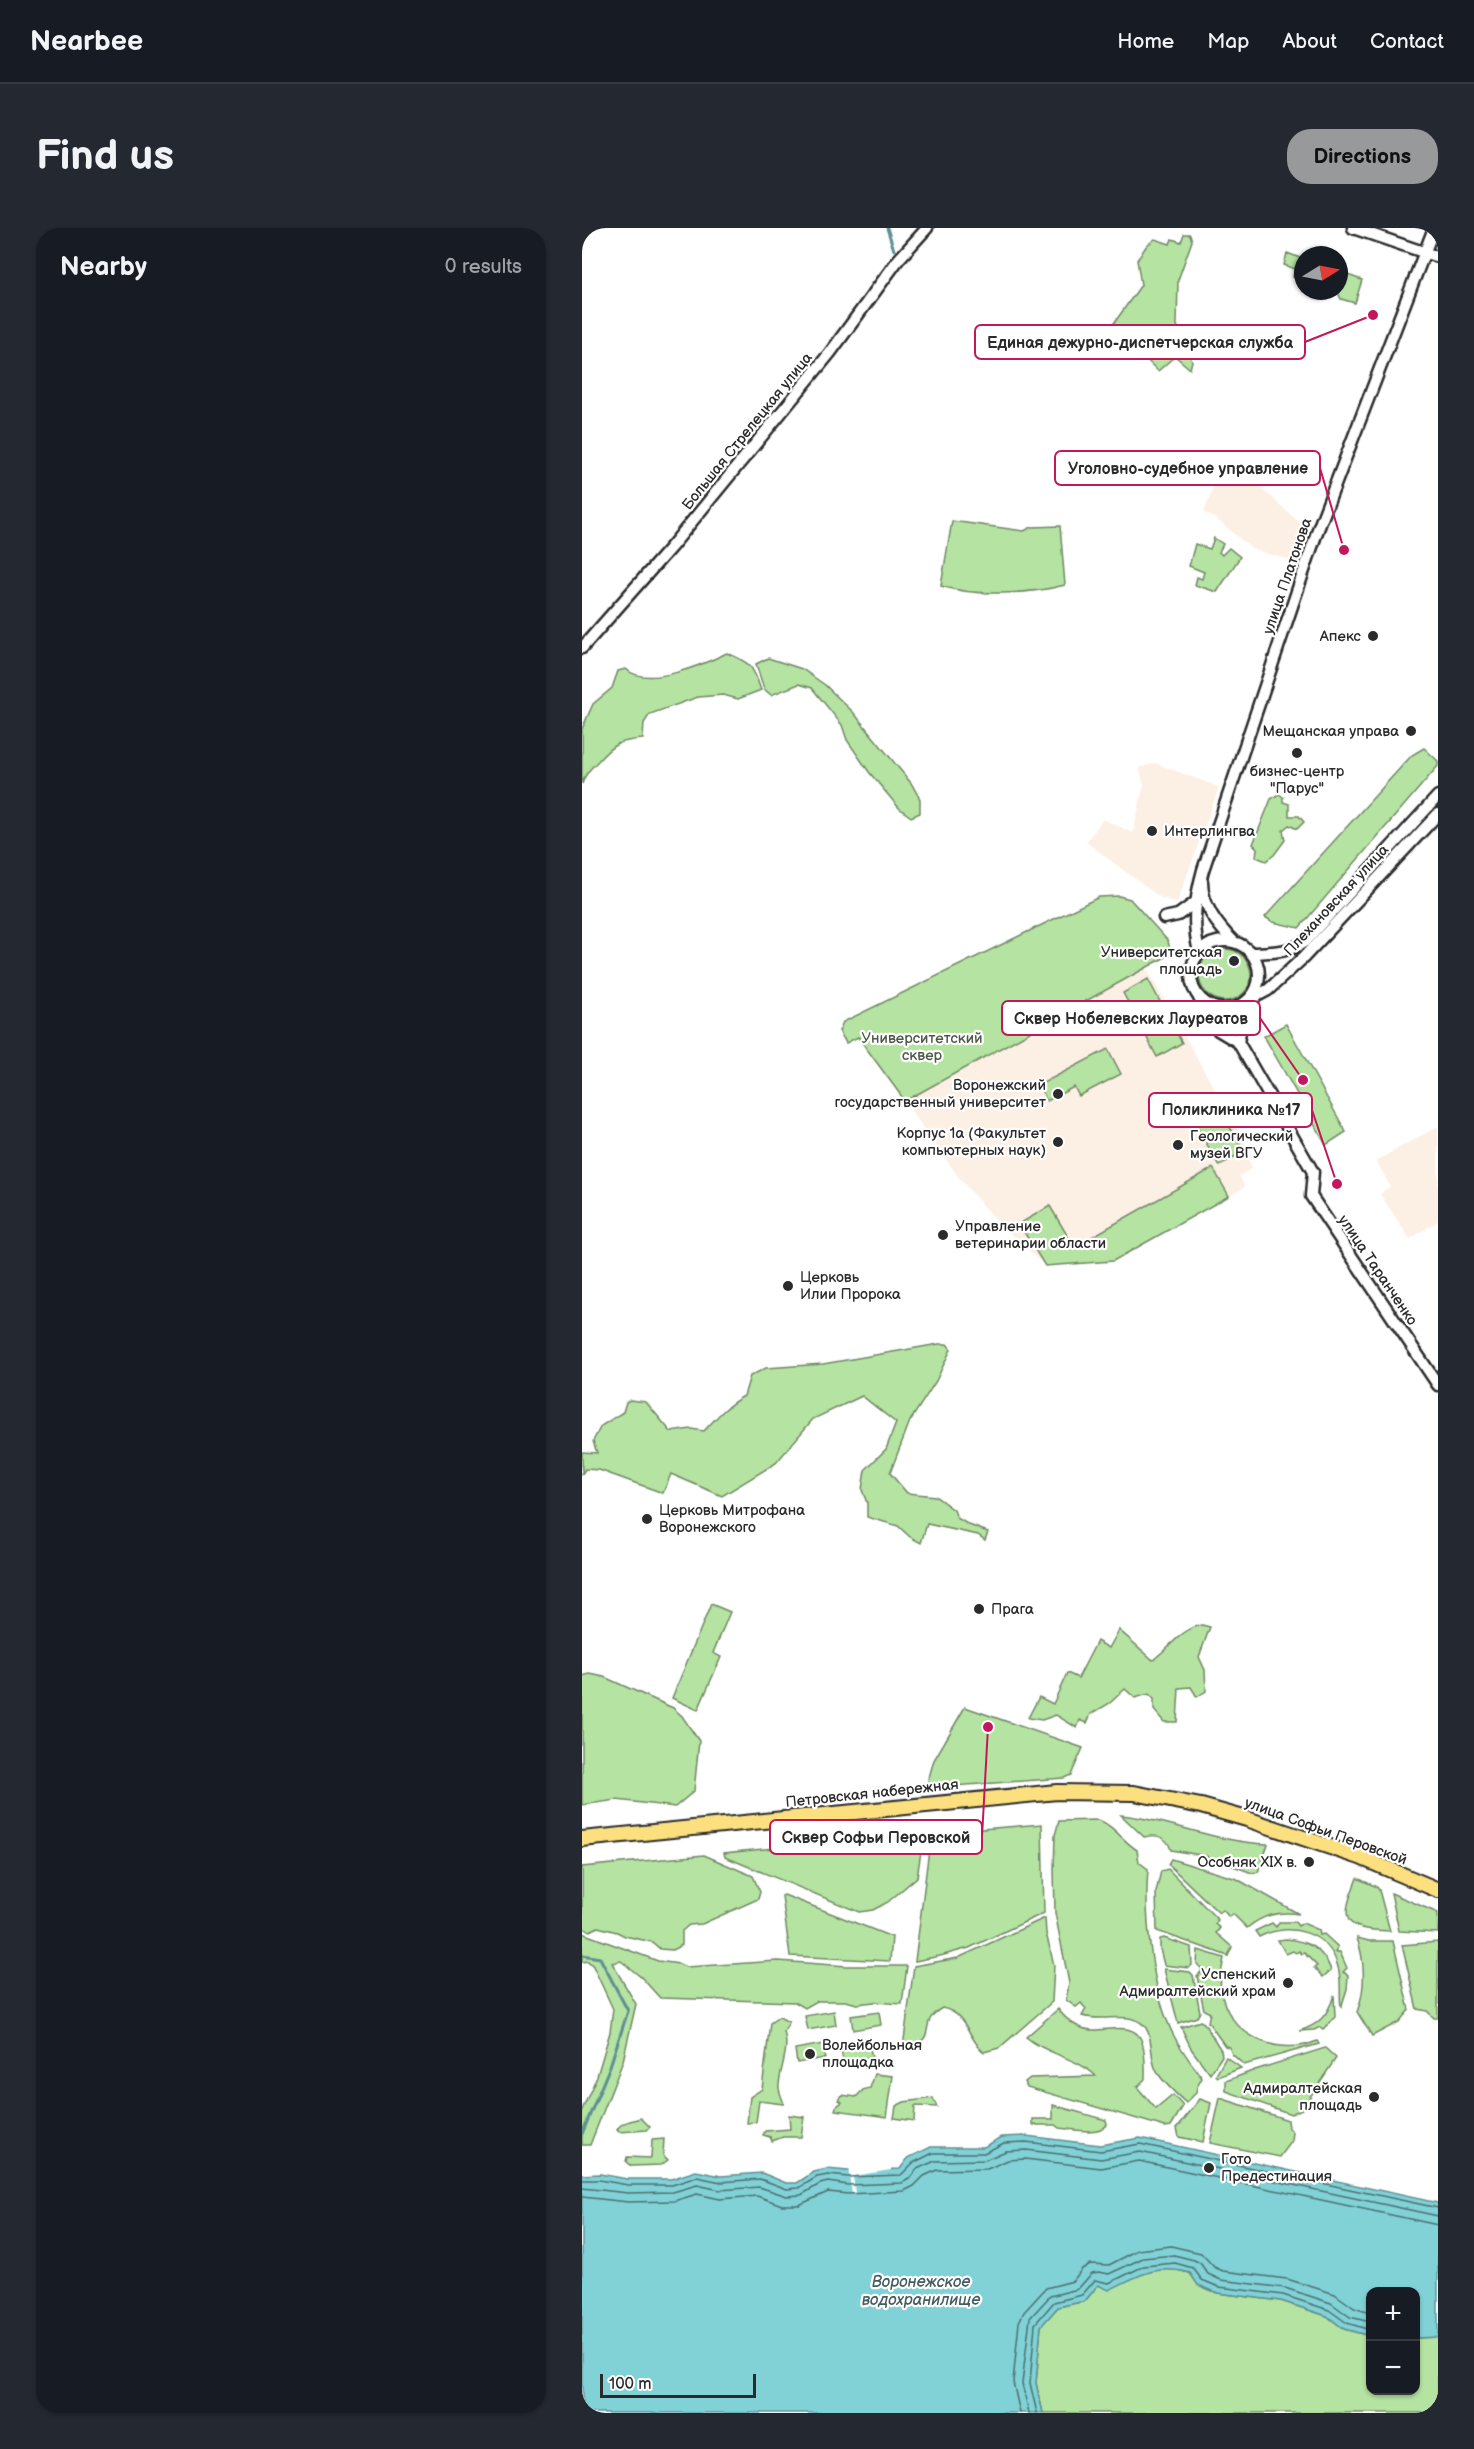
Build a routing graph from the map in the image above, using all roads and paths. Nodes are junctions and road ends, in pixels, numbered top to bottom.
1 (927, 228) edge
2 (1353, 228) edge
3 (1434, 228) edge
4 (1425, 252) junction
5 (1438, 257) edge
6 (582, 648) edge
7 (1438, 796) edge
8 (1438, 814) edge
9 (1203, 870) junction
10 (1196, 902) junction
11 (1164, 918) dead end
12 (1234, 942) junction
13 (1200, 952) junction
14 (1252, 953) junction
15 (1199, 998) junction
16 (1248, 1001) junction
17 (1238, 1042) junction
18 (1438, 1385) edge
19 (1201, 1806) joint
20 (582, 1839) edge
21 (1438, 1890) edge

1 - 6 street, Большая Стрелецкая улица
2 - 4 street
3 - 4 street, улица Платонова
4 - 5 street
4 - 9 street, улица Платонова
7 - 14 street, Плехановская улица
8 - 16 street, Плехановская улица
9 - 10 street, улица Платонова
9 - 12 street, улица Платонова
10 - 11 street
10 - 13 street, улица Платонова
12 - 13 street
12 - 14 street
13 - 15 street
14 - 16 street
15 - 16 street
15 - 17 street, улица Таранченко
16 - 17 street
17 - 18 street, улица Таранченко
19 - 20 main road, Петровская набережная
19 - 21 main road, улица Софьи Перовской

